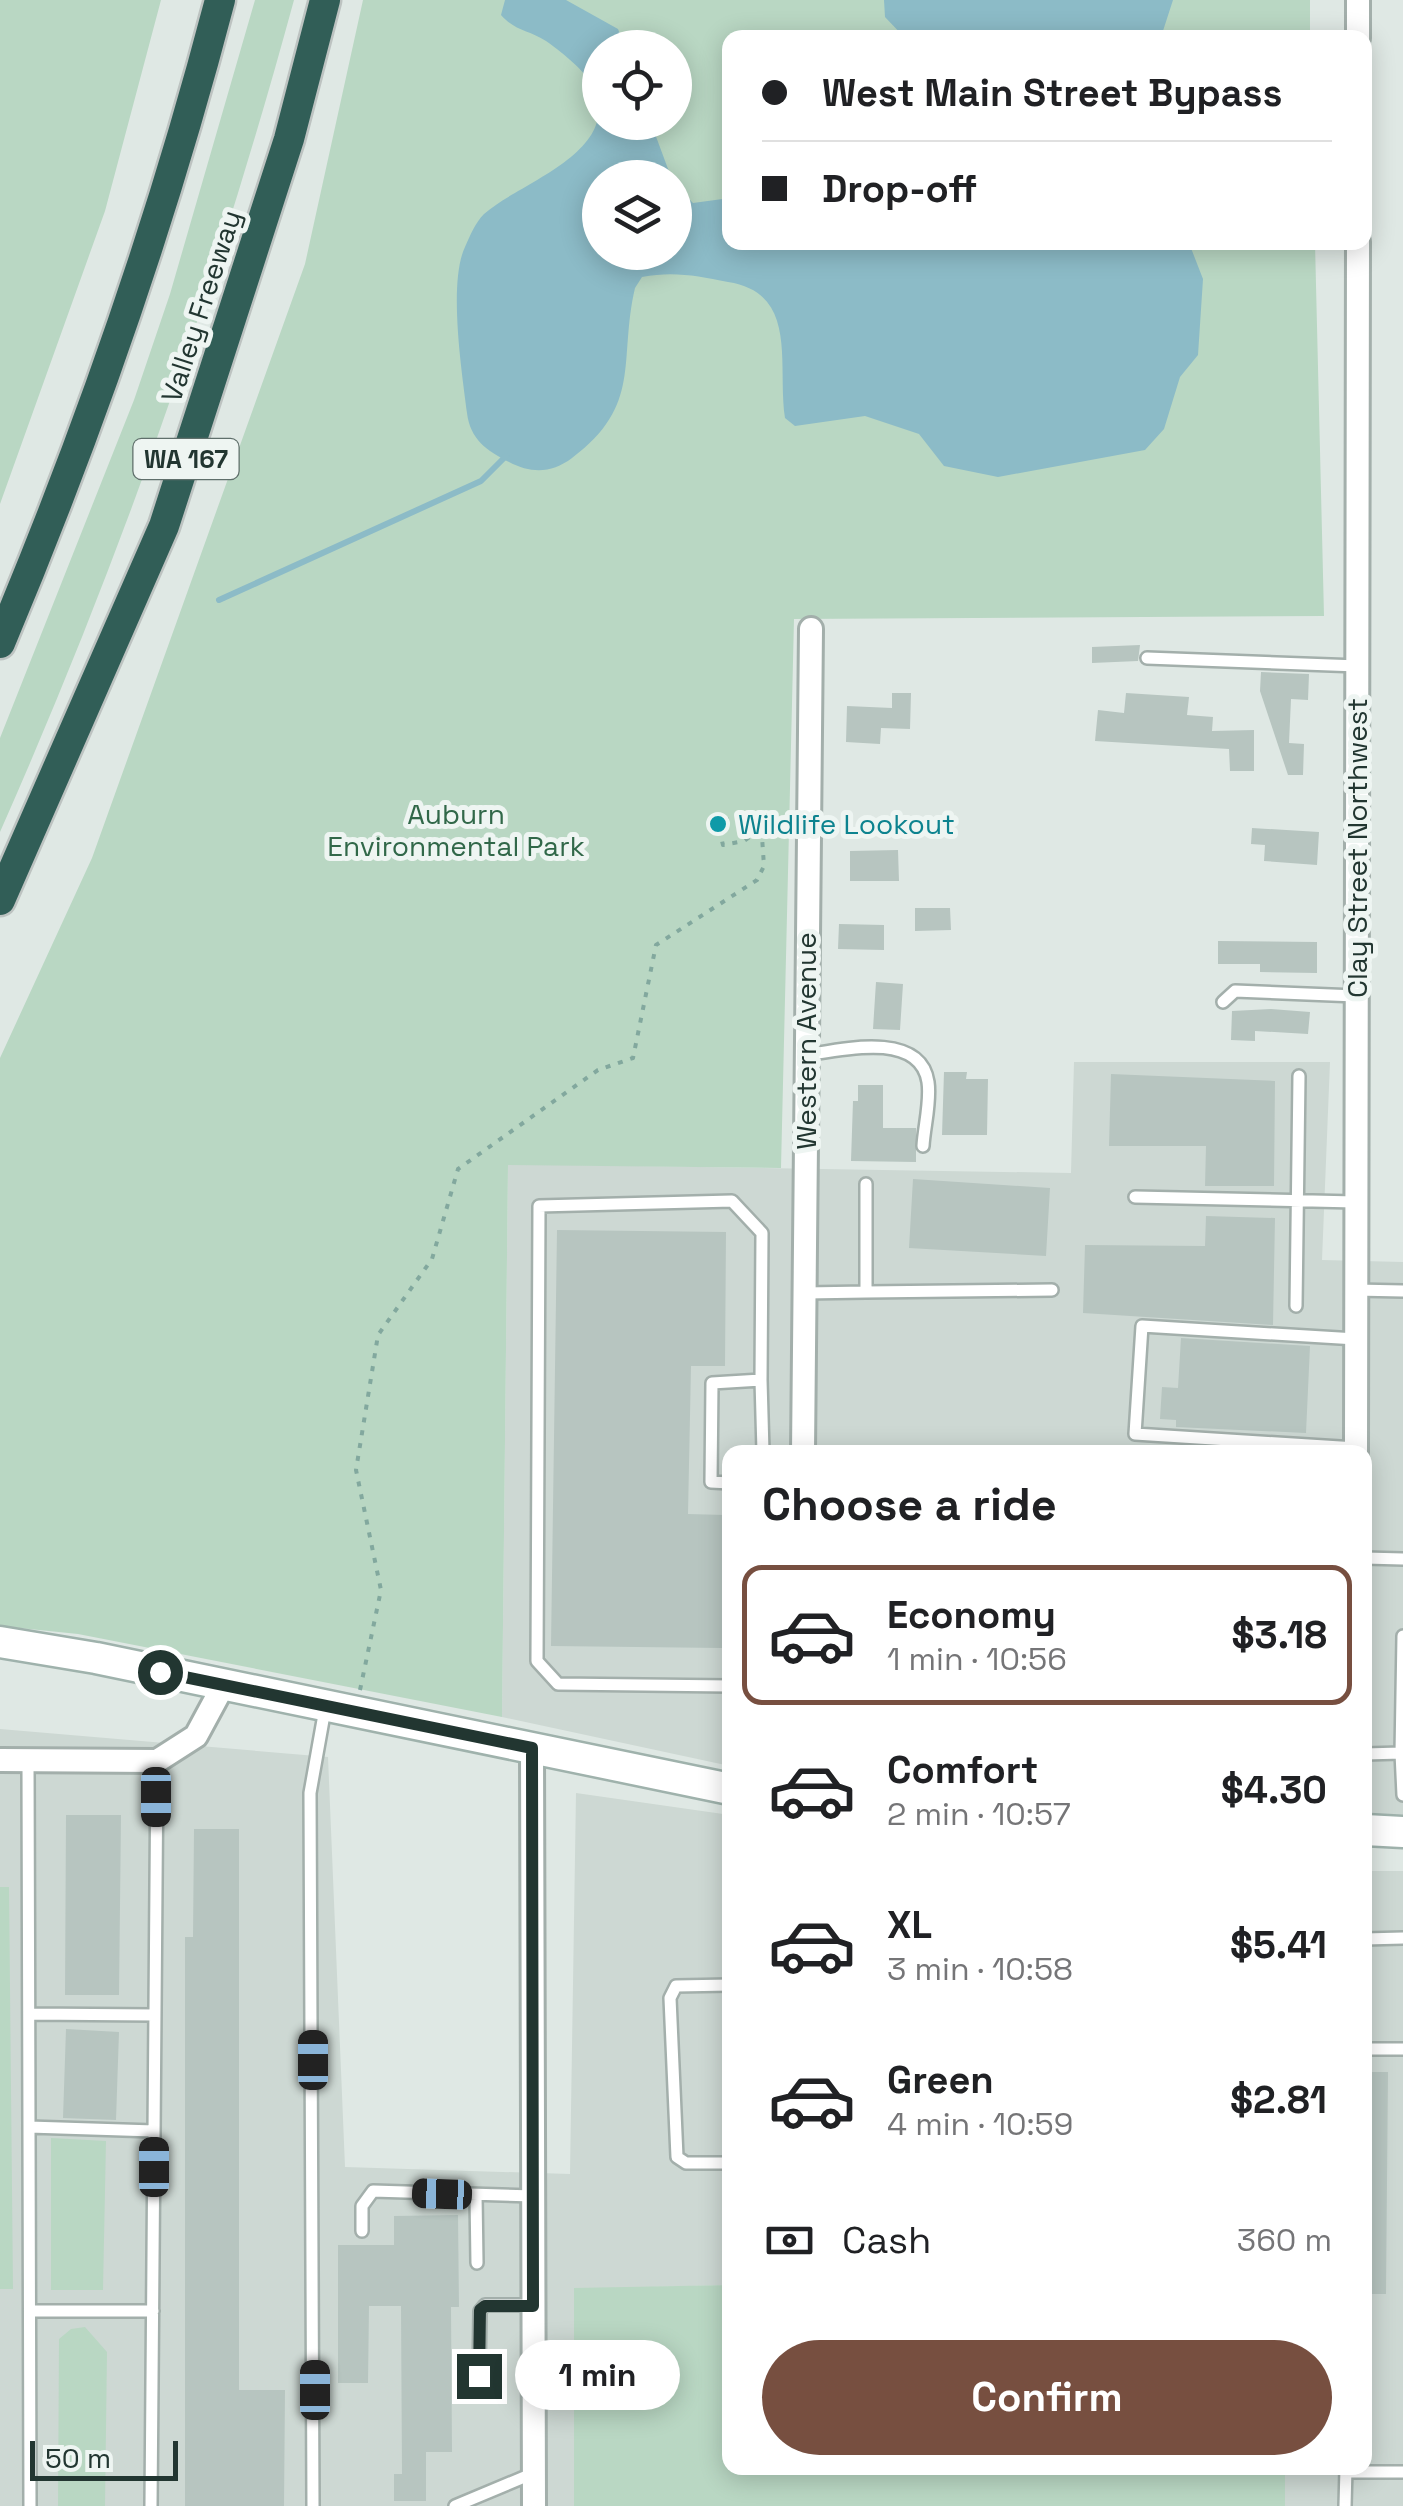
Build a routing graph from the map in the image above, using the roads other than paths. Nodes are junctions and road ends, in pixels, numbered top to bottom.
1 (220, 0) edge
2 (325, 0) edge
3 (1358, 0) edge
4 (1358, 30) edge
5 (1358, 250) edge
6 (811, 629) dead end
7 (0, 643) edge
8 (1147, 658) dead end
9 (1358, 666) junction
10 (0, 900) edge
11 (1356, 996) junction
12 (1223, 1002) dead end
13 (807, 1055) junction
14 (1299, 1076) dead end
15 (923, 1146) dead end
16 (866, 1184) dead end
17 (1135, 1197) dead end
18 (1298, 1202) junction
19 (1355, 1202) junction
20 (1052, 1290) dead end
21 (1355, 1290) junction
22 (1403, 1291) edge
23 (866, 1292) junction
24 (805, 1294) junction
25 (1296, 1306) dead end
26 (1356, 1339) junction
27 (761, 1380) junction
28 (763, 1445) edge
29 (803, 1445) edge
30 (1287, 1445) edge
31 (1356, 1445) edge
32 (722, 1483) edge
33 (1372, 1558) edge
34 (1403, 1559) edge
35 (1403, 1636) edge
36 (0, 1642) edge
37 (222, 1686) junction
38 (722, 1686) edge
39 (326, 1705) junction
40 (532, 1748) junction
41 (1402, 1753) edge
42 (1372, 1754) edge
43 (0, 1760) edge
44 (28, 1760) junction
45 (156, 1761) junction
46 (722, 1787) edge
47 (1403, 1795) edge
48 (1372, 1830) edge
49 (1403, 1832) edge
50 (1403, 1938) edge
51 (1372, 1939) edge
52 (722, 1985) edge
53 (29, 2014) junction
54 (155, 2016) junction
55 (1403, 2049) edge
56 (1372, 2050) edge
57 (29, 2127) junction
58 (154, 2131) junction
59 (722, 2163) edge
60 (476, 2194) junction
61 (533, 2196) junction
62 (362, 2232) dead end
63 (477, 2263) dead end
64 (533, 2306) junction
65 (30, 2310) junction
66 (153, 2310) junction
67 (479, 2376) dead end
68 (1372, 2471) edge
69 (1403, 2472) edge
70 (534, 2473) junction
71 (1346, 2475) edge
72 (30, 2506) edge
73 (152, 2506) edge
74 (313, 2506) edge
75 (455, 2506) edge
76 (534, 2506) edge
77 (1345, 2506) edge

1 - 7 highway
2 - 10 highway, Valley Freeway / WA 167
3 - 4 street
5 - 9 street, Clay Street Northwest
6 - 13 street, Western Avenue
8 - 9 lane
9 - 11 street, Clay Street Northwest
11 - 12 lane
11 - 19 street, Clay Street Northwest
13 - 15 lane
13 - 24 street, Western Avenue
14 - 18 lane
16 - 23 lane
17 - 18 lane
18 - 19 lane
18 - 25 lane
19 - 21 street, Clay Street Northwest
20 - 23 lane
21 - 22 lane
21 - 26 street, Clay Street Northwest
23 - 24 lane
24 - 29 street, Western Avenue
26 - 30 lane
26 - 31 street, Clay Street Northwest
27 - 28 lane
27 - 32 lane
27 - 38 lane
33 - 34 lane
35 - 41 lane
36 - 37 main road
37 - 39 main road
37 - 45 street
39 - 40 main road
39 - 74 lane
40 - 46 main road
40 - 61 street
41 - 42 lane
41 - 47 lane
43 - 44 street
44 - 45 street
44 - 53 lane
45 - 54 lane
48 - 49 main road
50 - 51 lane
52 - 59 lane
53 - 54 lane
53 - 57 lane
54 - 58 lane
55 - 56 lane
57 - 58 lane
57 - 65 lane
58 - 66 lane
60 - 61 lane
60 - 62 lane
60 - 63 lane
61 - 64 street
64 - 67 lane
64 - 70 street
65 - 66 lane
65 - 72 lane
66 - 73 lane
68 - 69 lane
70 - 75 lane
70 - 76 street
71 - 77 lane

